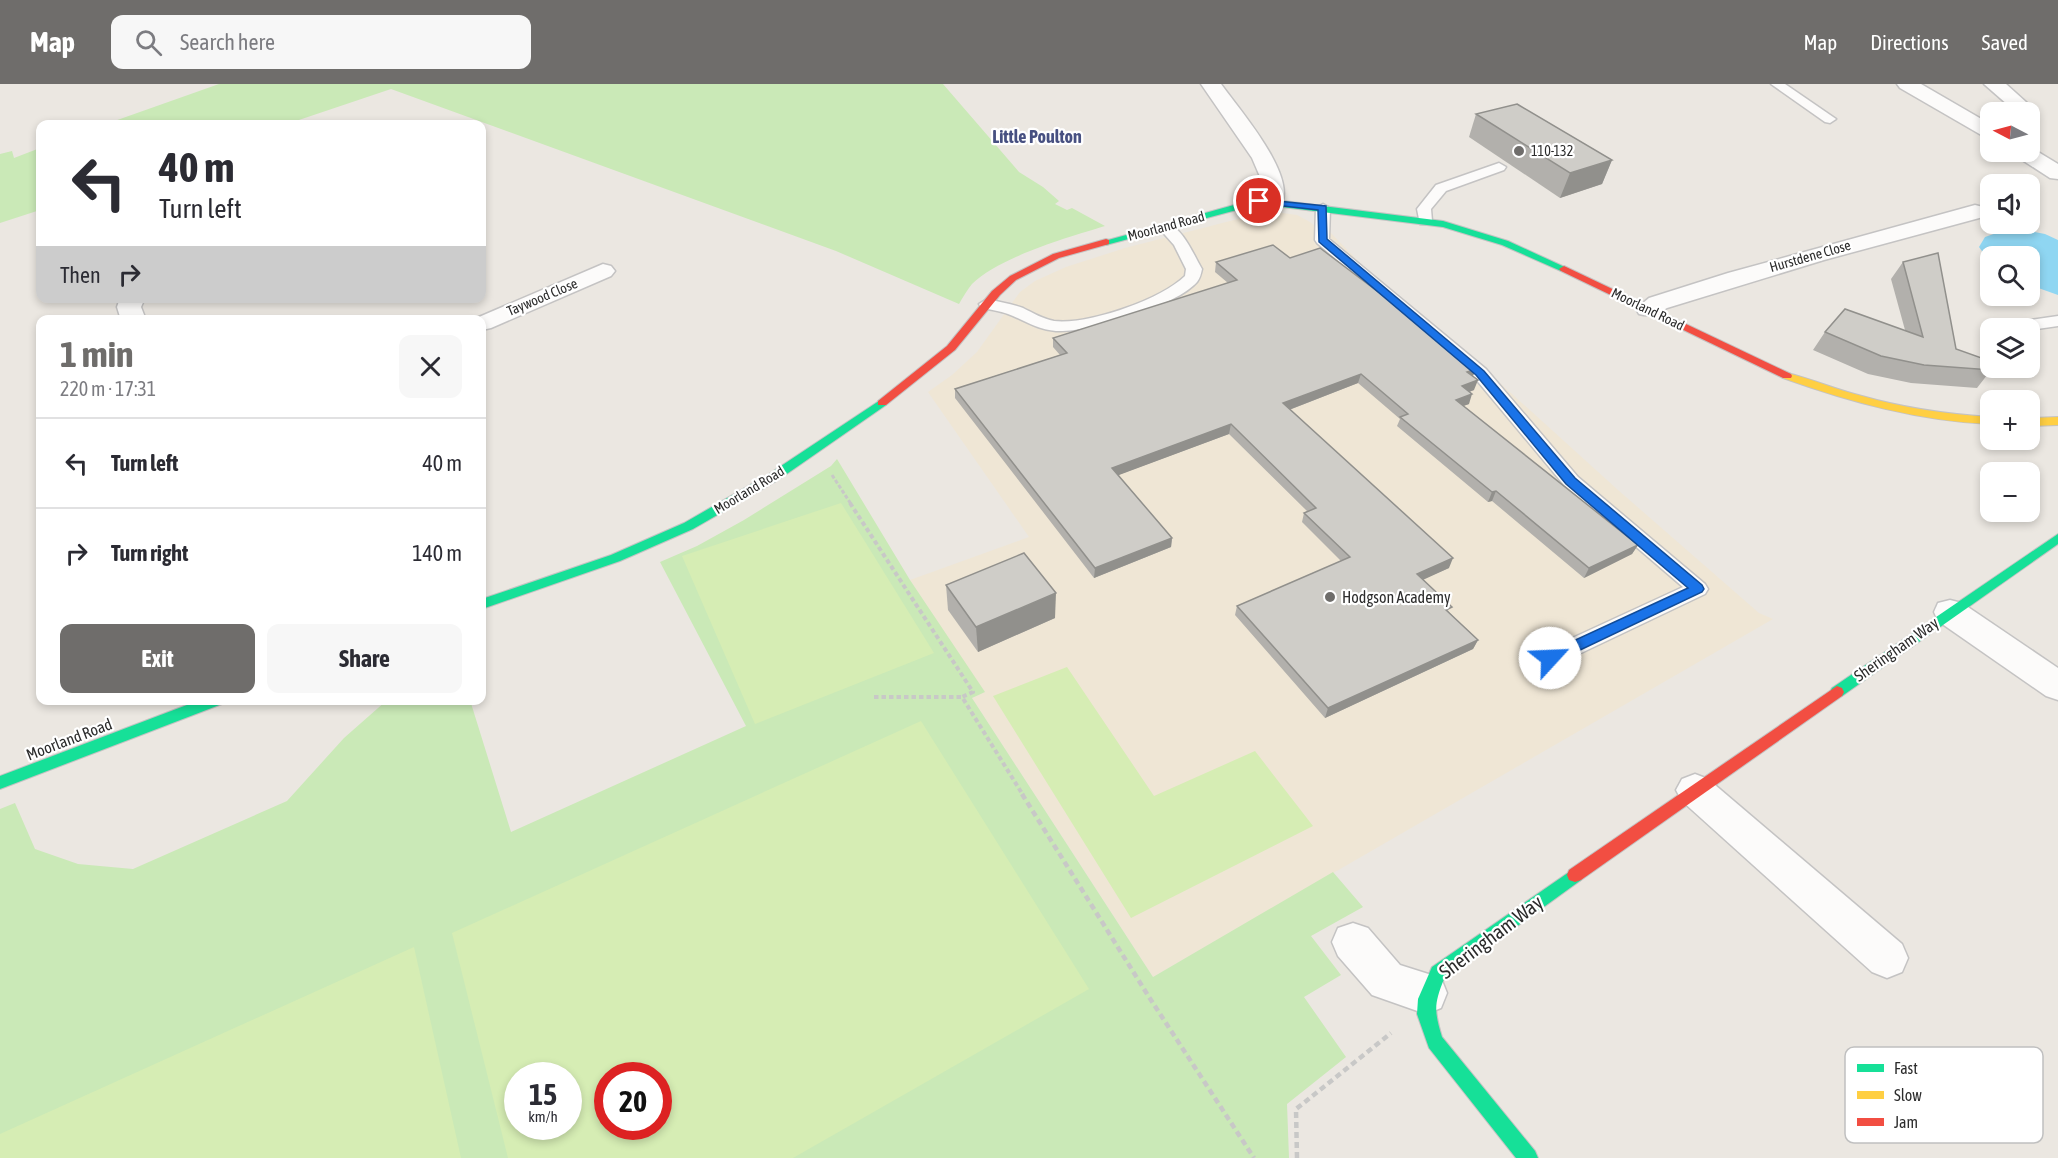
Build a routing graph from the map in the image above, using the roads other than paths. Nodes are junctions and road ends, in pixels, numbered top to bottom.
1 (1211, 84) edge
2 (1777, 84) edge
3 (1907, 84) edge
4 (1994, 84) edge
5 (2015, 102) edge
6 (1830, 119) dead end
7 (1980, 126) edge
8 (2040, 162) edge
9 (1499, 167) dead end
10 (2058, 173) edge
11 (1272, 202) junction
12 (1323, 208) junction
13 (1975, 212) dead end
14 (1425, 221) junction
15 (1165, 227) junction
16 (603, 271) dead end
17 (987, 304) junction
18 (1648, 309) junction
19 (486, 320) edge
20 (2058, 321) edge
21 (2040, 324) edge
22 (1980, 420) edge
23 (2058, 421) edge
24 (2040, 422) edge
25 (2058, 538) edge
26 (486, 603) edge
27 (1950, 612) junction
28 (1550, 658) dead end
29 (2058, 686) edge
30 (204, 705) edge
31 (0, 783) edge
32 (1695, 790) junction
33 (1353, 942) dead end
34 (1887, 958) dead end
35 (1426, 1006) junction
36 (1528, 1158) edge

1 - 11 street
2 - 6 lane
3 - 7 street
4 - 5 street
8 - 10 street
9 - 14 lane
11 - 12 street, Moorland Road
11 - 15 street, Moorland Road
12 - 14 street, Moorland Road
12 - 28 lane
13 - 18 street, Hurstdene Close
14 - 18 street, Moorland Road
15 - 17 street, Moorland Road
15 - 17 lane
16 - 19 street, Taywood Close
17 - 26 street, Moorland Road
18 - 22 street, Moorland Road
20 - 21 lane
23 - 24 street
25 - 27 street, Sheringham Way
27 - 29 street, Sheringham Way
27 - 32 street, Sheringham Way
30 - 31 street, Moorland Road
32 - 34 street
32 - 35 street, Sheringham Way
33 - 35 street
35 - 36 street

